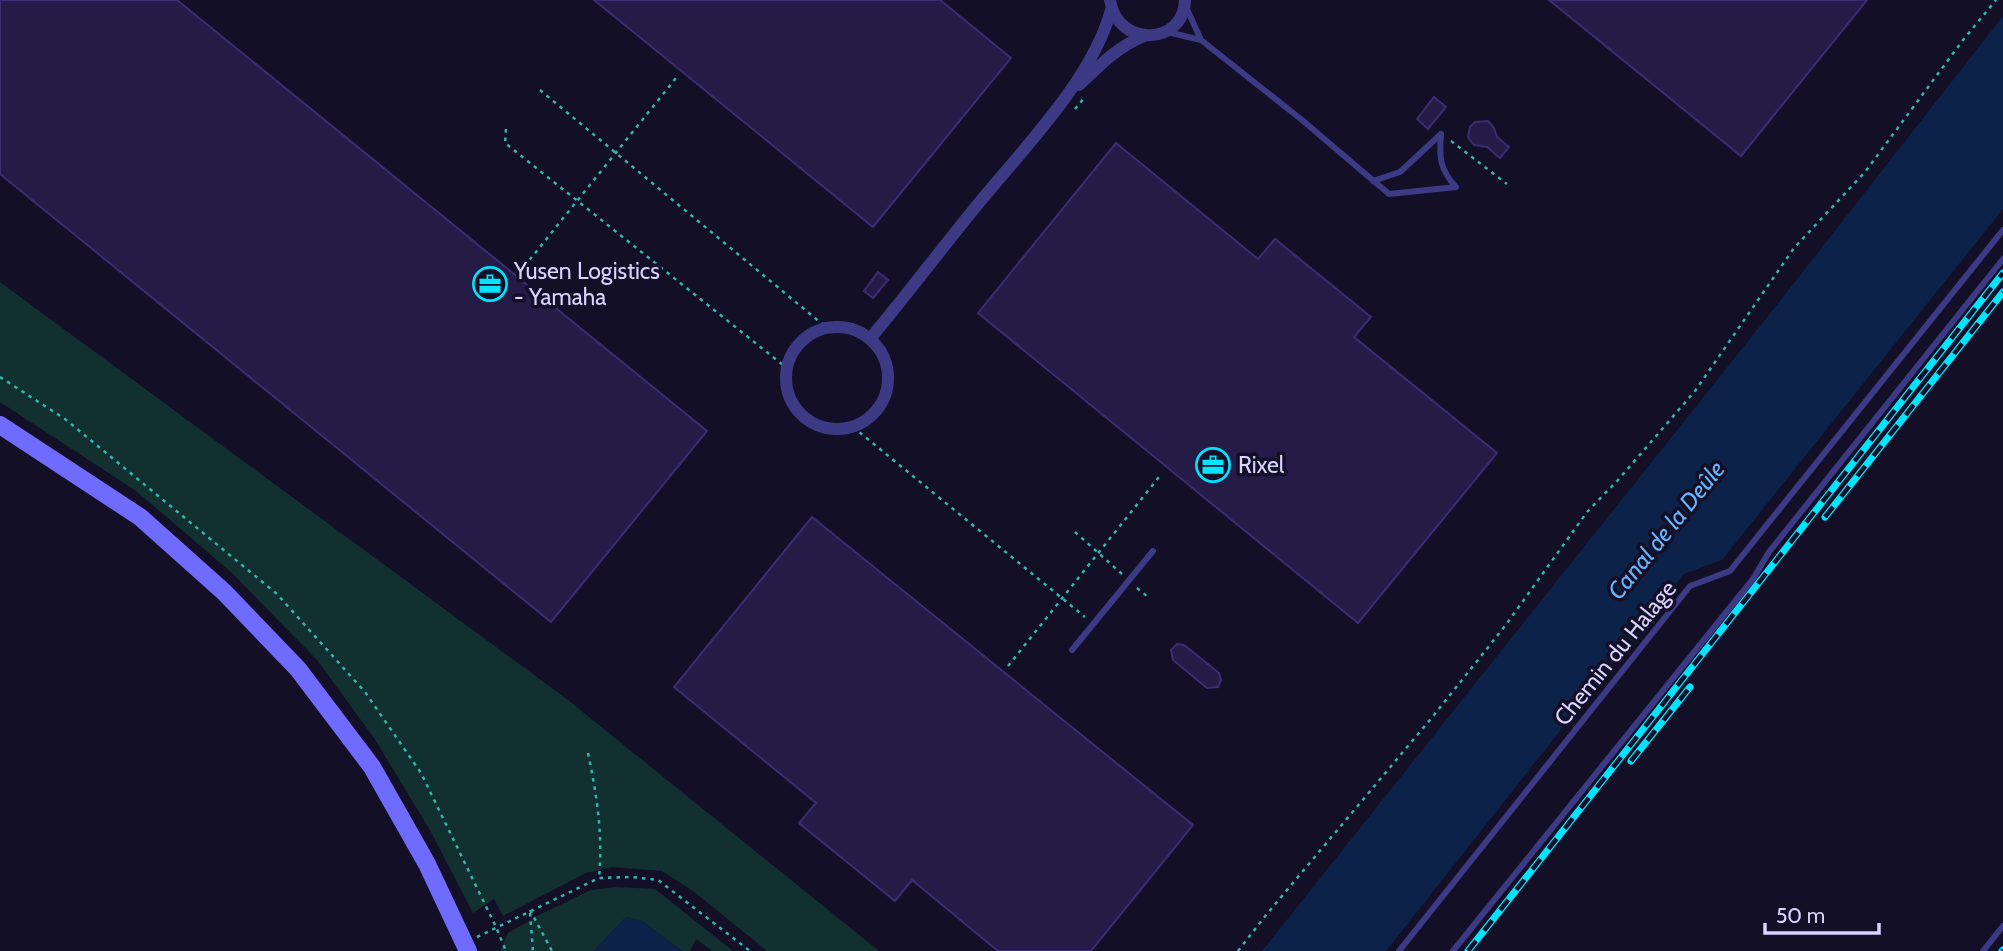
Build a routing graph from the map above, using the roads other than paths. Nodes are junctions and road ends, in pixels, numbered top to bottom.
1 (1185, 3) edge
2 (1110, 5) edge
3 (1165, 32) junction
4 (1144, 36) junction
5 (1201, 40) junction
6 (1066, 97) junction
7 (1373, 181) junction
8 (2003, 230) edge
9 (2003, 259) edge
10 (870, 339) junction
11 (0, 425) edge
12 (1153, 551) dead end
13 (1072, 650) dead end
14 (2003, 926) edge
15 (466, 947) edge
16 (1399, 951) edge
17 (1453, 951) edge
18 (1983, 951) edge

1 - 3 street
1 - 5 lane
2 - 4 street
2 - 6 street
3 - 4 street
3 - 5 lane
4 - 6 street
5 - 7 lane
6 - 10 street
7 - 7 lane
8 - 16 lane, Chemin du Halage
9 - 17 lane
10 - 10 street
11 - 15 main road
12 - 13 lane
14 - 18 lane

